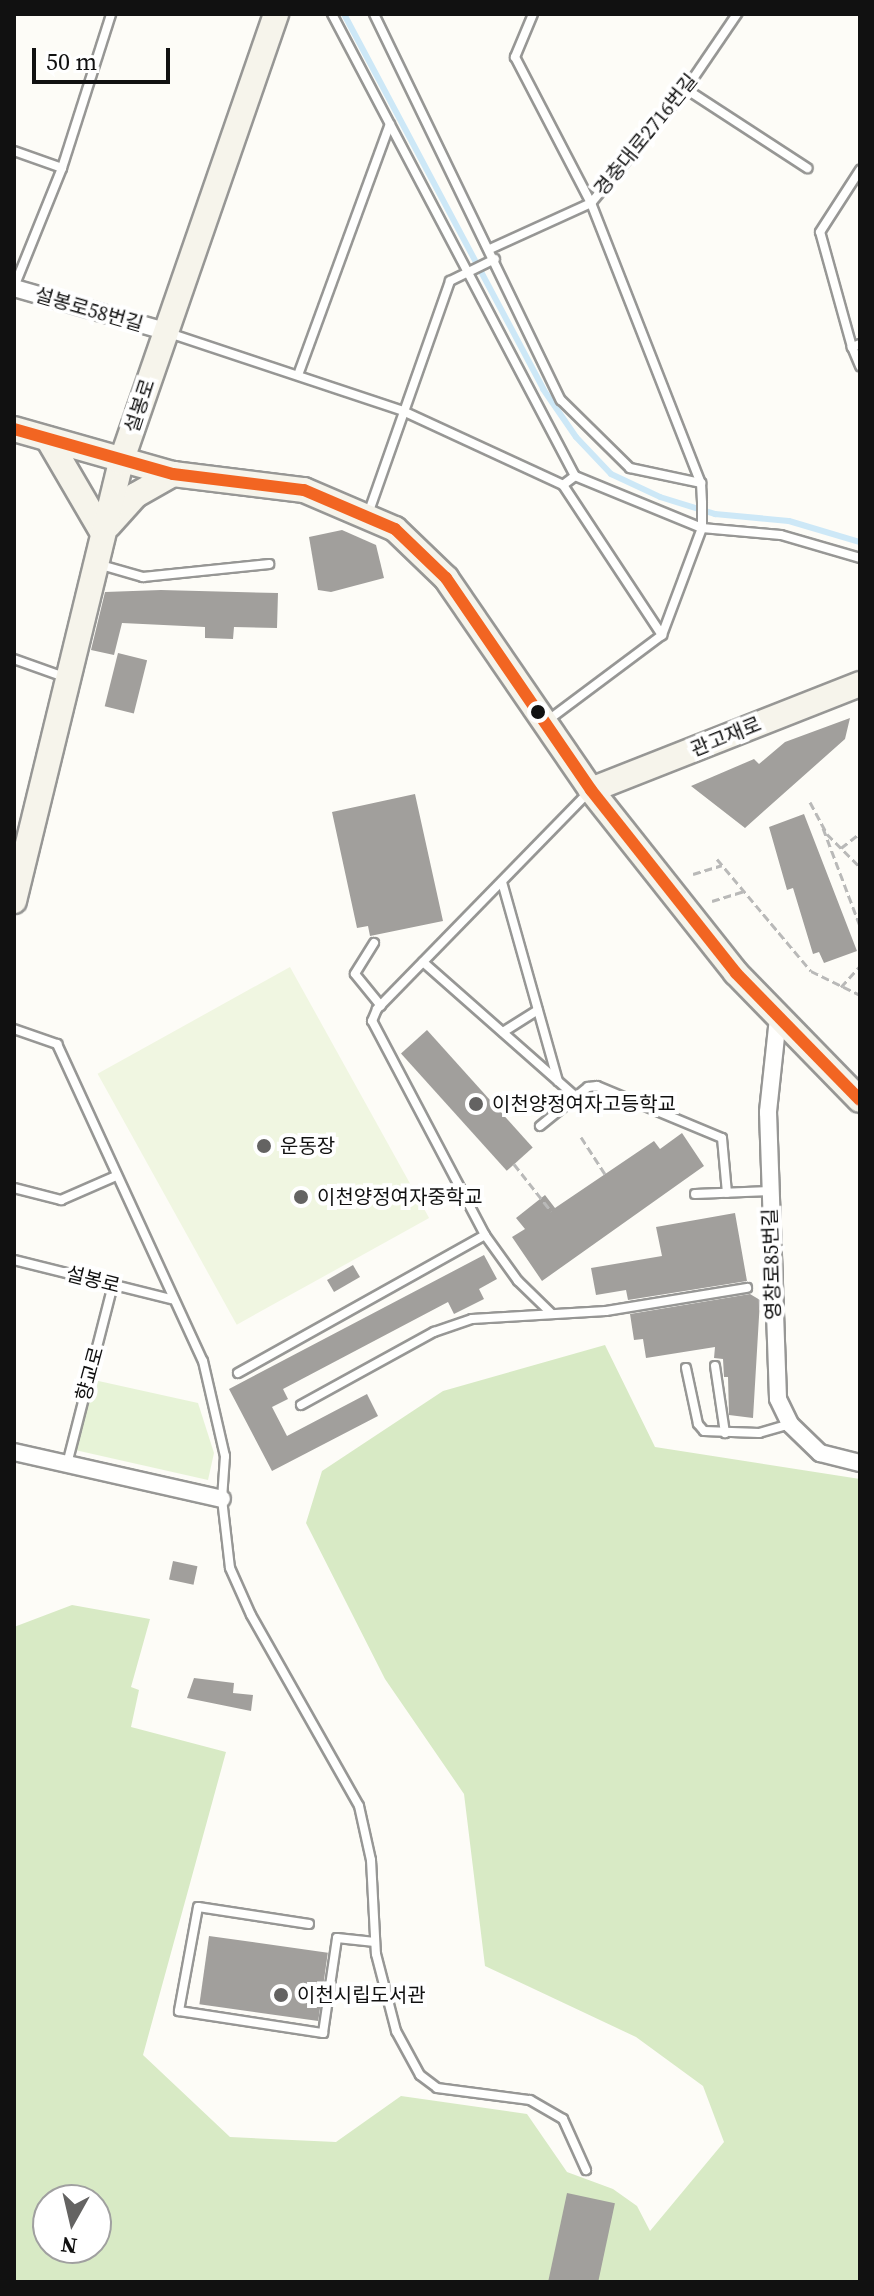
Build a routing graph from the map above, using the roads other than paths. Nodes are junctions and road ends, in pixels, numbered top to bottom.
1 (111, 14) edge
2 (276, 14) edge
3 (332, 14) edge
4 (374, 14) edge
5 (533, 14) edge
6 (737, 14) edge
7 (686, 89) junction
8 (390, 124) junction
9 (14, 151) edge
10 (62, 168) junction
11 (807, 168) dead end
12 (860, 170) edge
13 (591, 203) junction
14 (490, 249) junction
15 (495, 259) junction
16 (468, 269) junction
17 (14, 287) edge
18 (165, 331) junction
19 (856, 346) edge
20 (860, 366) edge
21 (298, 375) junction
22 (403, 411) junction
23 (14, 429) edge
24 (48, 439) junction
25 (121, 462) junction
26 (173, 474) junction
27 (575, 476) junction
28 (701, 483) junction
29 (563, 485) junction
30 (368, 515) junction
31 (702, 523) junction
32 (103, 533) junction
33 (860, 558) edge
34 (95, 563) junction
35 (269, 564) dead end
36 (662, 635) junction
37 (14, 659) edge
38 (67, 679) junction
39 (860, 684) edge
40 (547, 721) junction
41 (591, 790) junction
42 (502, 882) junction
43 (14, 901) edge
44 (374, 943) dead end
45 (423, 962) junction
46 (381, 1006) junction
47 (538, 1010) junction
48 (778, 1018) junction
49 (14, 1029) edge
50 (503, 1032) junction
51 (558, 1081) junction
52 (576, 1097) junction
53 (860, 1100) edge
54 (540, 1126) dead end
55 (116, 1176) junction
56 (14, 1188) edge
57 (770, 1191) junction
58 (727, 1193) junction
59 (695, 1194) dead end
60 (485, 1235) junction
61 (14, 1260) edge
62 (113, 1285) junction
63 (747, 1288) dead end
64 (171, 1299) junction
65 (551, 1313) junction
66 (715, 1366) dead end
67 (686, 1368) dead end
68 (238, 1373) dead end
69 (301, 1405) dead end
70 (790, 1424) junction
71 (725, 1433) junction
72 (14, 1452) edge
73 (860, 1463) edge
74 (67, 1464) junction
75 (222, 1499) junction
76 (309, 1924) dead end
77 (375, 1942) junction
78 (586, 2170) dead end

1 - 10 lane
2 - 18 street, 설봉로
3 - 8 lane
4 - 14 lane
5 - 13 lane
6 - 7 lane, 경충대로2716번길
7 - 11 lane
7 - 13 lane, 경충대로2716번길
8 - 16 lane
8 - 21 lane
9 - 10 lane
10 - 17 lane
12 - 19 lane
13 - 14 lane, 경충대로2716번길
13 - 28 lane
14 - 15 lane
15 - 16 lane
15 - 28 lane
16 - 22 lane
16 - 27 lane
17 - 18 street, 설봉로58번길
18 - 21 lane
18 - 25 street, 설봉로
19 - 20 lane
21 - 22 lane
22 - 29 lane
22 - 30 lane
23 - 24 street
24 - 25 street
24 - 32 street
25 - 26 street
25 - 32 street, 설봉로
26 - 30 street
26 - 32 street
27 - 29 lane
27 - 31 lane
28 - 31 lane
29 - 36 lane
30 - 40 street
31 - 33 lane
31 - 36 lane
32 - 34 street, 설봉로
34 - 35 lane
34 - 38 street, 설봉로
36 - 40 lane
37 - 38 lane
38 - 43 street, 설봉로
39 - 41 street, 관고재로
40 - 41 street
41 - 42 lane
41 - 48 street
42 - 45 lane
42 - 47 lane
44 - 46 lane
45 - 46 lane
45 - 50 lane
46 - 60 lane
47 - 50 lane
47 - 51 lane
48 - 53 street
48 - 57 street, 영창로85번길
49 - 55 lane
50 - 51 lane
51 - 52 lane
52 - 54 lane
52 - 58 lane
55 - 56 lane
55 - 64 lane
57 - 58 lane
57 - 70 street, 영창로85번길
58 - 59 lane
60 - 65 lane
60 - 68 lane
61 - 62 lane, 설봉로
62 - 64 lane, 설봉로
62 - 74 lane, 향교로
63 - 65 lane
64 - 75 lane
65 - 69 lane
66 - 71 lane
67 - 71 lane
70 - 71 lane
70 - 73 street, 영창로85번길
72 - 74 street
74 - 75 street
75 - 77 lane
76 - 77 lane
77 - 78 lane

